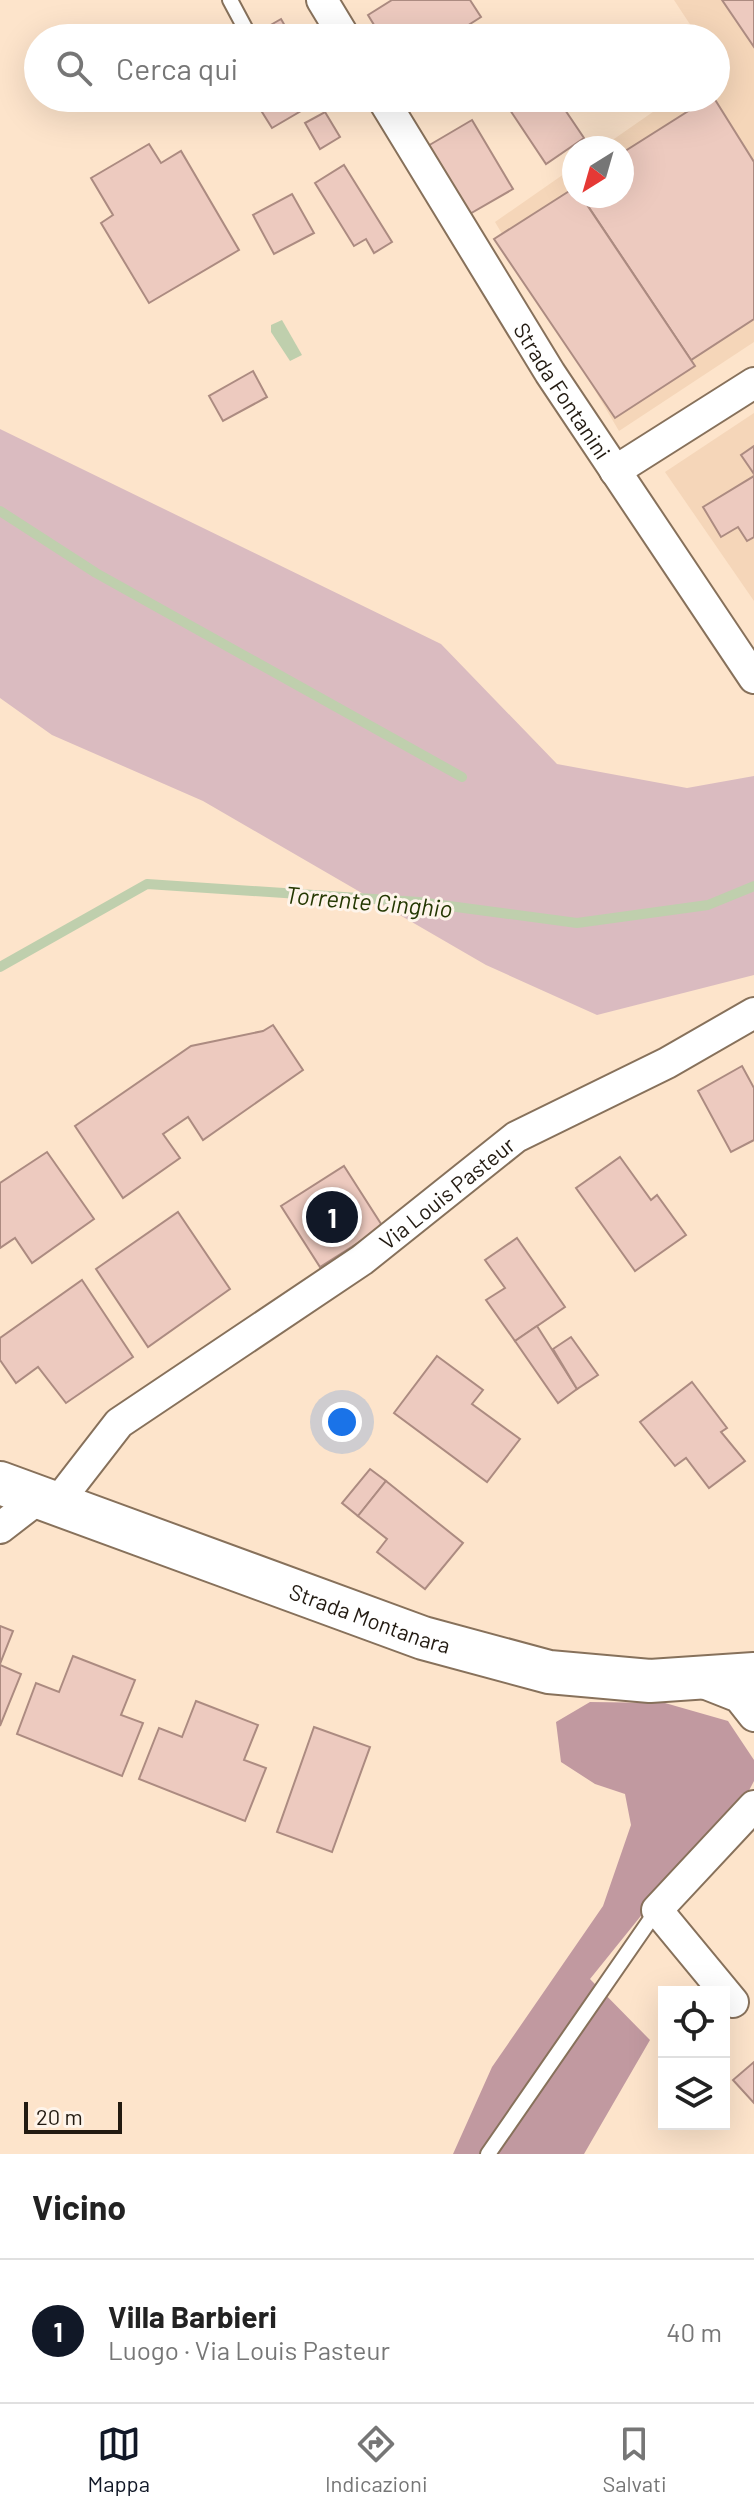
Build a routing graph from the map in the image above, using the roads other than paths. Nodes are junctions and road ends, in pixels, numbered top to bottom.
1 (230, 0) edge
2 (322, 0) edge
3 (243, 24) edge
4 (337, 24) edge
5 (391, 112) edge
6 (754, 383) edge
7 (615, 471) junction
8 (754, 678) edge
9 (754, 1013) edge
10 (0, 1483) edge
11 (48, 1501) junction
12 (0, 1528) edge
13 (754, 1674) edge
14 (696, 1680) junction
15 (754, 1716) edge
16 (754, 1806) edge
17 (657, 1910) junction
18 (733, 2002) dead end
19 (488, 2154) edge

1 - 3 lane
2 - 4 street
5 - 7 street, Strada Fontanini
6 - 7 street
7 - 8 street, Strada Fontanini
9 - 11 street, Via Louis Pasteur
10 - 11 main road, Strada Montanara
11 - 12 street, Via Louis Pasteur
11 - 14 main road, Strada Montanara
13 - 14 main road, Strada Montanara
14 - 15 street
16 - 17 street
17 - 18 street
17 - 19 lane

